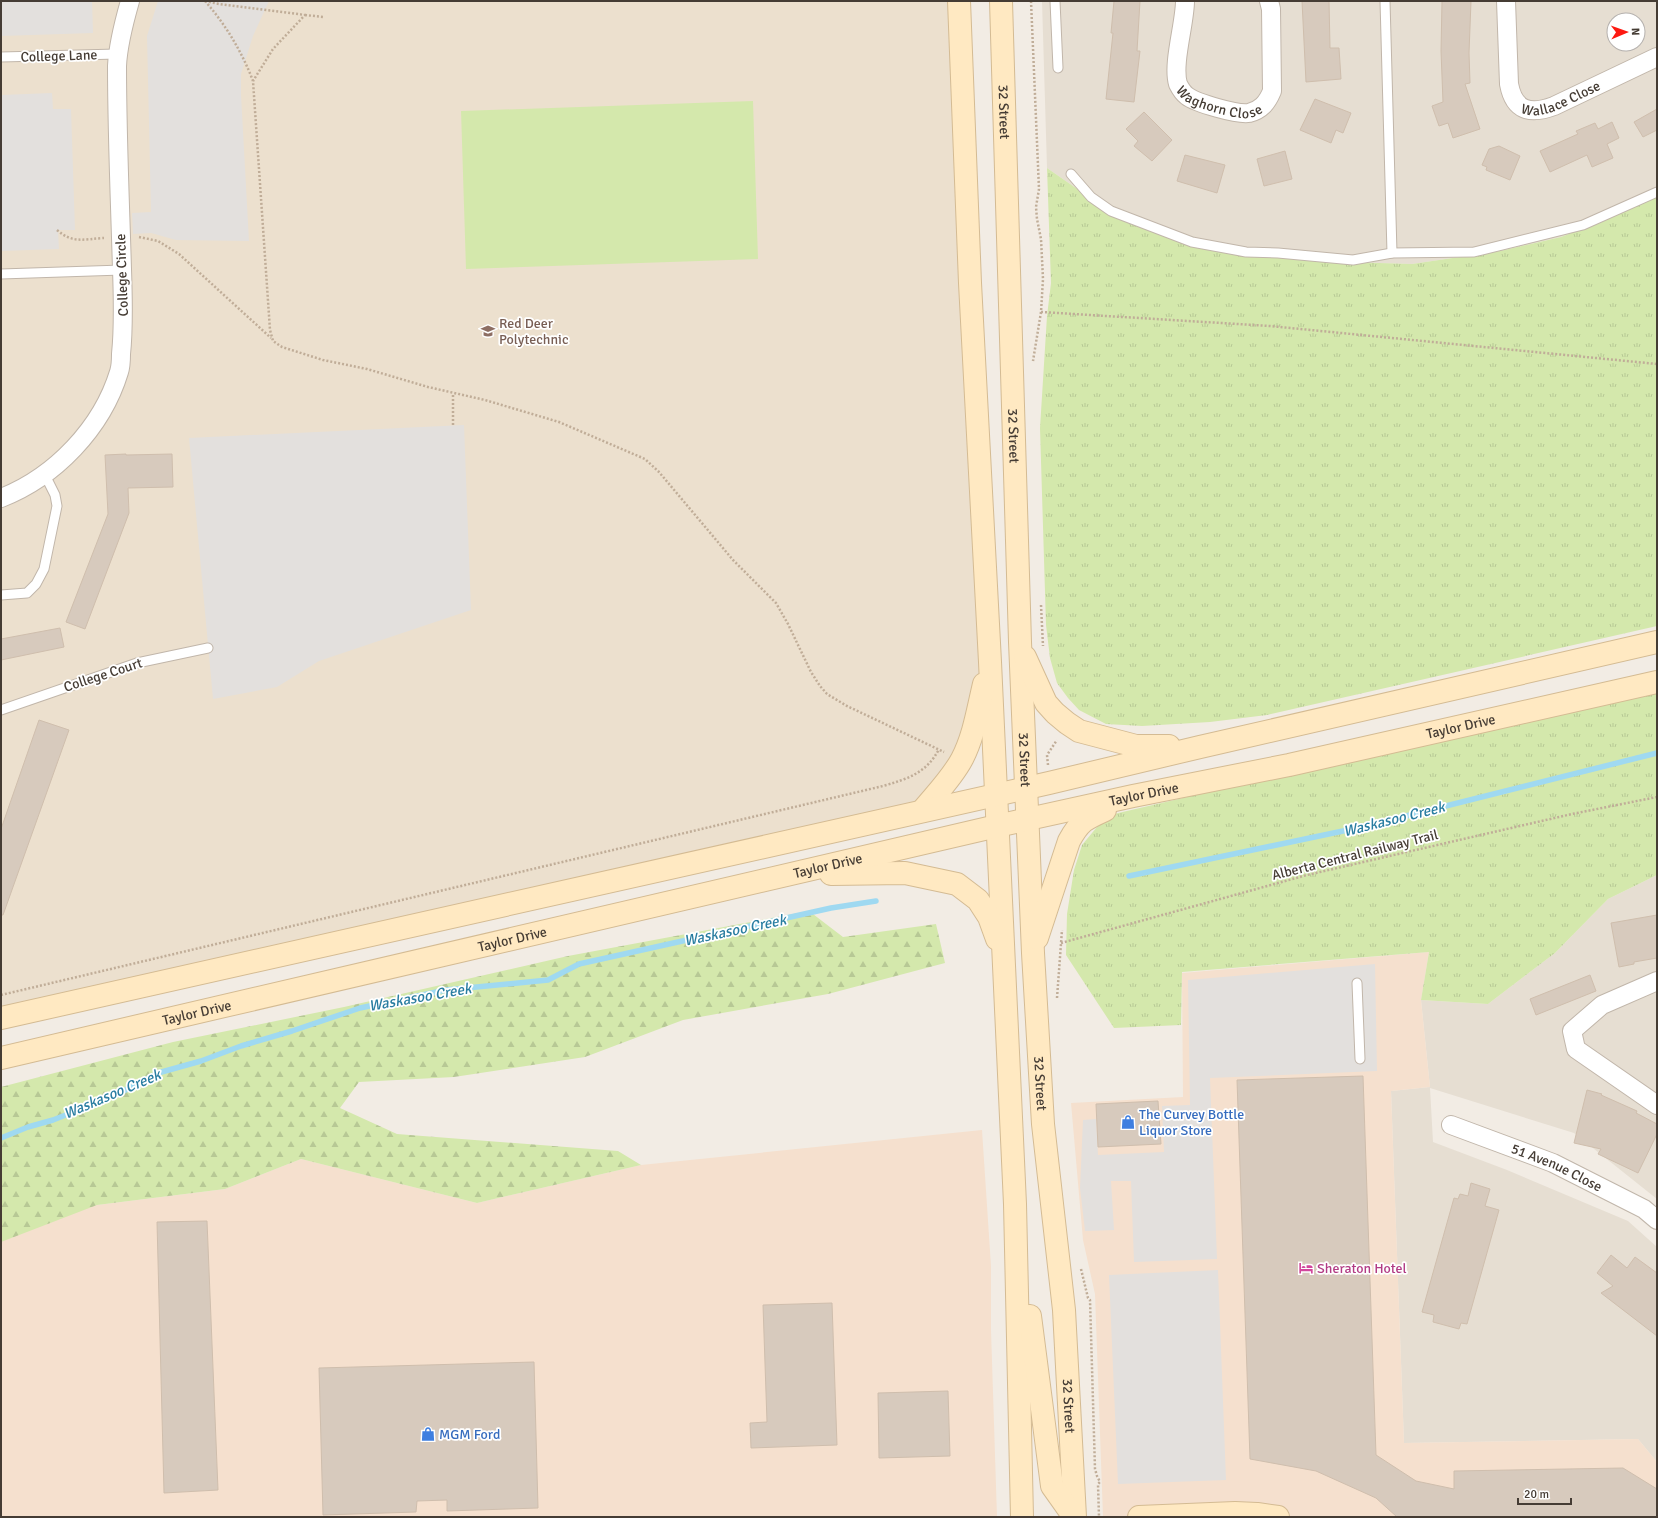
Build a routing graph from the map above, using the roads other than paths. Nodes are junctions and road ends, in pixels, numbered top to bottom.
1 (130, 1) edge
2 (959, 1) edge
3 (1001, 1) edge
4 (1055, 1) edge
5 (1185, 1) edge
6 (1269, 1) edge
7 (1385, 1) edge
8 (1506, 1) edge
9 (117, 54) junction
10 (1657, 57) edge
11 (1, 58) edge
12 (1058, 68) dead end
13 (1071, 174) dead end
14 (1657, 192) edge
15 (1392, 253) junction
16 (122, 270) junction
17 (1, 274) edge
18 (45, 475) junction
19 (1, 498) edge
20 (1, 595) edge
21 (1020, 642) junction
22 (1657, 642) edge
23 (208, 648) dead end
24 (990, 662) junction
25 (1657, 682) edge
26 (1, 710) edge
27 (1200, 747) junction
28 (1026, 788) junction
29 (996, 795) junction
30 (1133, 796) junction
31 (922, 811) junction
32 (1027, 820) junction
33 (997, 826) junction
34 (788, 874) junction
35 (1033, 953) junction
36 (1003, 955) junction
37 (1657, 981) edge
38 (1357, 983) dead end
39 (1, 1018) edge
40 (1, 1058) edge
41 (1360, 1059) dead end
42 (1657, 1105) edge
43 (1451, 1125) dead end
44 (1015, 1204) junction
45 (1657, 1220) edge
46 (1205, 1516) edge
47 (1022, 1517) edge
48 (1074, 1517) edge
49 (1139, 1517) edge
50 (1278, 1517) edge

1 - 9 street, College Circle
2 - 24 main road
3 - 21 main road, 32 Street
4 - 12 lane
5 - 6 street, Waghorn Close
7 - 15 lane
8 - 10 street, Wallace Close
9 - 11 lane, College Lane
9 - 16 street, College Circle
13 - 15 lane
14 - 15 lane
16 - 17 lane
16 - 18 street, College Circle
18 - 19 street, College Circle
18 - 20 lane
21 - 27 main road
21 - 28 main road, 32 Street
22 - 27 main road
23 - 26 lane, College Court
24 - 29 main road
24 - 31 main road
25 - 30 main road, Taylor Drive
27 - 28 main road
28 - 29 main road
28 - 32 main road, 32 Street
29 - 31 main road
29 - 33 main road
30 - 32 main road, Taylor Drive
30 - 35 main road
31 - 39 main road
32 - 33 main road, Taylor Drive
32 - 35 main road, 32 Street
33 - 34 main road, Taylor Drive
33 - 36 main road
34 - 36 main road
34 - 40 main road, Taylor Drive
35 - 48 main road, 32 Street
36 - 44 main road
37 - 42 street
38 - 41 lane
43 - 45 street, 51 Avenue Close
44 - 47 main road
44 - 48 main road
46 - 49 main road
46 - 50 main road

